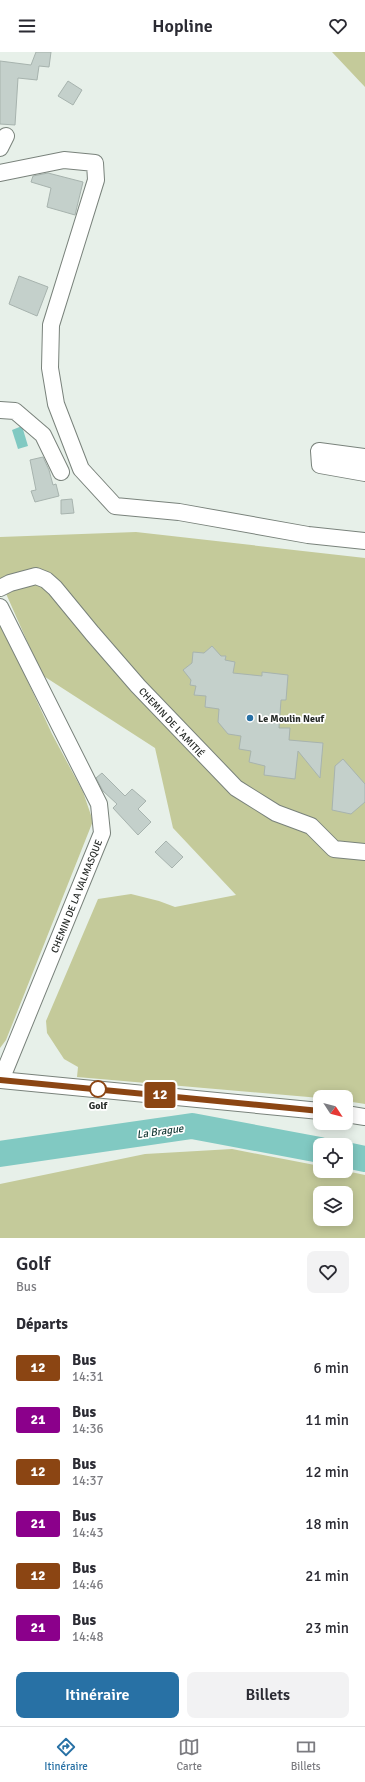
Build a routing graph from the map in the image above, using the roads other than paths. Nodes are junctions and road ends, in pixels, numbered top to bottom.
1 (0, 173) edge
2 (0, 410) edge
3 (365, 457) edge
4 (61, 472) dead end
5 (365, 474) edge
6 (365, 541) edge
7 (0, 588) edge
8 (0, 607) edge
9 (365, 852) edge
10 (0, 1080) edge
11 (313, 1111) edge
12 (353, 1115) edge
13 (365, 1117) edge

1 - 6 street
2 - 4 street
3 - 5 street
7 - 9 street, CHEMIN DE L'AMITIÉ
8 - 10 street, CHEMIN DE LA VALMASQUE
10 - 11 street
12 - 13 street

